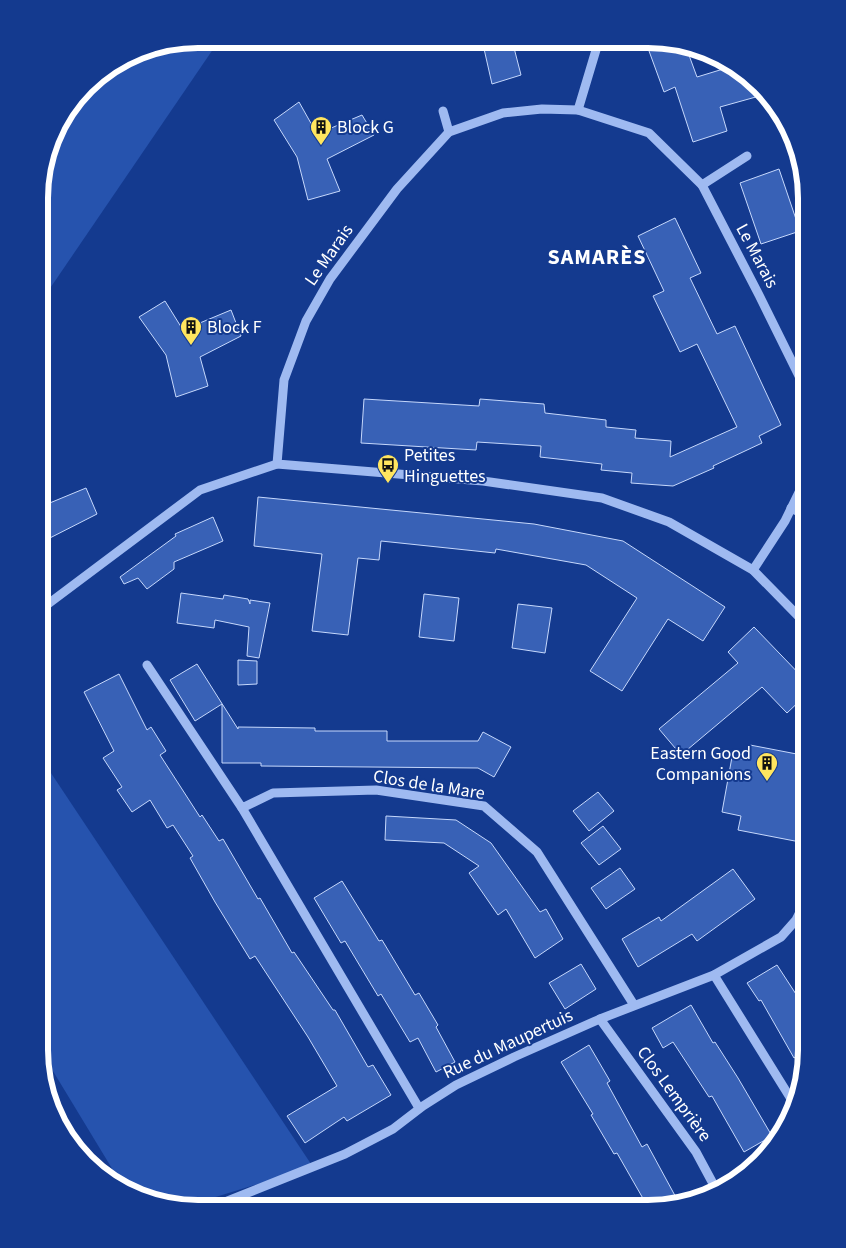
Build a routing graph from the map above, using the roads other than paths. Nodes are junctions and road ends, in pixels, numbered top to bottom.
1 (597, 48) edge
2 (578, 110) junction
3 (443, 111) dead end
4 (449, 132) junction
5 (748, 156) dead end
6 (702, 186) junction
7 (798, 374) edge
8 (276, 464) junction
9 (798, 494) edge
10 (791, 508) junction
11 (798, 512) edge
12 (753, 570) junction
13 (48, 604) edge
14 (798, 616) edge
15 (147, 665) dead end
16 (242, 808) junction
17 (798, 916) edge
18 (714, 975) junction
19 (634, 1005) junction
20 (600, 1019) junction
21 (791, 1100) edge
22 (419, 1108) junction
23 (714, 1185) edge
24 (230, 1200) edge

1 - 2 street
2 - 4 street, Le Marais
2 - 6 street, Le Marais
3 - 4 street
4 - 8 street, Le Marais
5 - 6 street
6 - 7 street, Le Marais
8 - 12 street
8 - 13 street
9 - 10 street
10 - 11 street
10 - 12 street
12 - 14 street
15 - 16 street
16 - 19 street, Clos de la Mare
16 - 22 street
17 - 18 street, Rue du Maupertuis
18 - 19 street, Rue du Maupertuis
18 - 21 street
19 - 20 street, Rue du Maupertuis
20 - 22 street, Rue du Maupertuis
20 - 23 street, Clos Lemprière
22 - 24 street, Rue du Maupertuis

